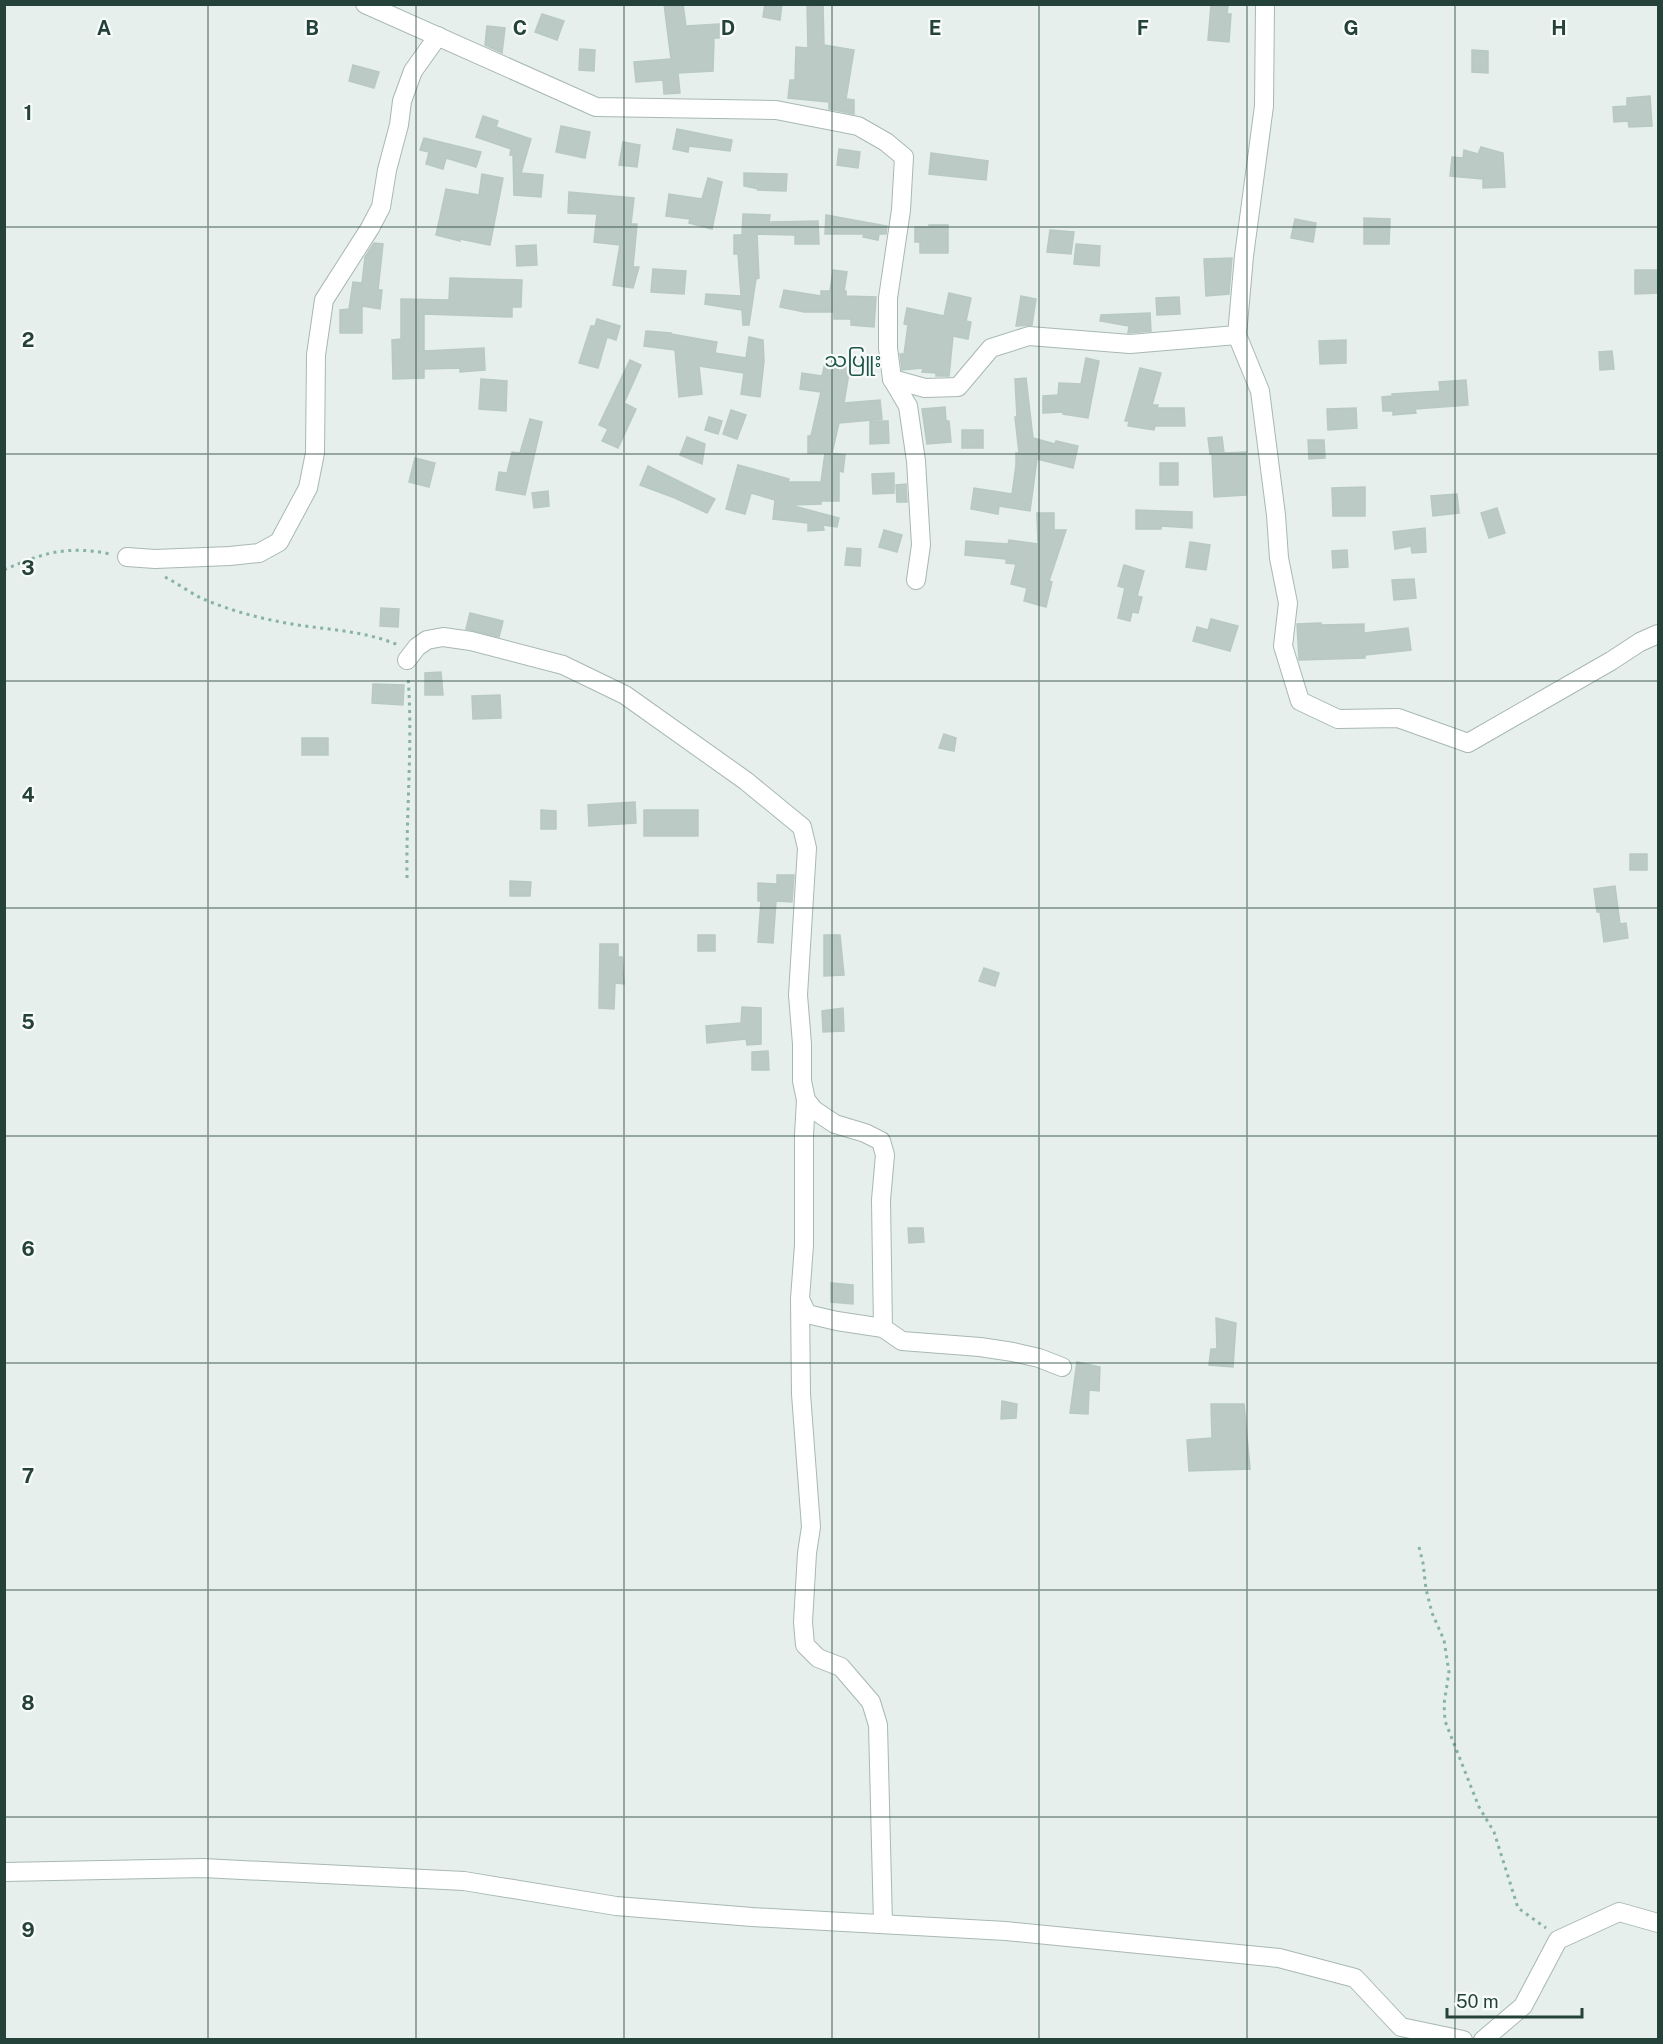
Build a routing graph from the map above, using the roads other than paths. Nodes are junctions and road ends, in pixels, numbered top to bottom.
1 (365, 4) edge
2 (1265, 4) edge
3 (438, 36) junction
4 (1237, 335) junction
5 (892, 378) junction
6 (127, 557) road end
7 (916, 580) dead end
8 (1659, 634) edge
9 (407, 660) road end
10 (806, 1100) junction
11 (800, 1299) junction
12 (883, 1328) junction
13 (1062, 1367) dead end
14 (4, 1872) edge
15 (1659, 1923) edge
16 (883, 1924) junction
17 (1463, 2040) edge
18 (1483, 2040) edge

1 - 3 street
2 - 4 street
3 - 5 street
3 - 6 street
4 - 5 street
4 - 8 street
5 - 7 street
9 - 10 street
10 - 11 street
10 - 12 street
11 - 12 street
11 - 16 street
12 - 13 street
14 - 16 street
15 - 18 street
16 - 17 street

